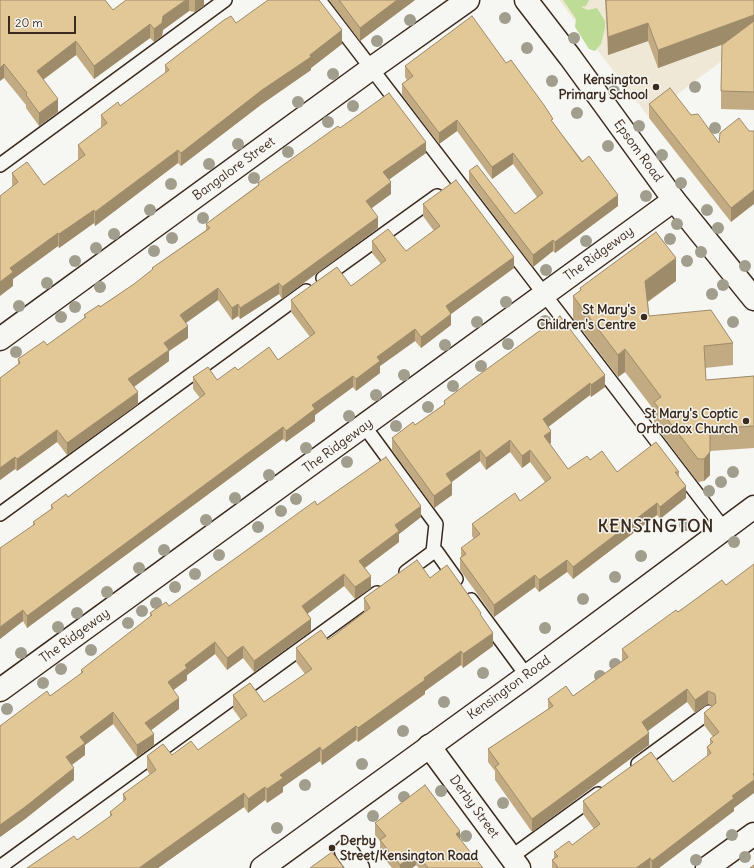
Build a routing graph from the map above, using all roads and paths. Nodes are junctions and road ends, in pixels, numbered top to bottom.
1 (320, 0) edge
2 (468, 0) edge
3 (526, 0) edge
4 (218, 2) edge
5 (372, 68) junction
6 (0, 165) edge
7 (458, 180) junction
8 (674, 200) junction
9 (545, 293) junction
10 (754, 299) edge
11 (0, 340) edge
12 (365, 427) junction
13 (754, 507) edge
14 (0, 514) edge
15 (724, 529) junction
16 (433, 552) junction
17 (527, 676) junction
18 (0, 690) edge
19 (709, 712) edge
20 (428, 746) junction
21 (627, 772) edge
22 (608, 786) edge
23 (754, 834) edge
24 (515, 863) edge
25 (0, 867) edge
26 (262, 868) edge
27 (707, 868) edge

1 - 5 lane
2 - 5 street, Bangalore Street
3 - 8 street, Epsom Road
4 - 6 lane
5 - 7 lane
5 - 11 street, Bangalore Street
7 - 9 lane
7 - 14 lane
8 - 9 street, The Ridgeway
8 - 10 street, Epsom Road
9 - 12 street, The Ridgeway
9 - 15 lane
12 - 16 lane
12 - 18 street, The Ridgeway
13 - 15 street, Kensington Road
15 - 17 street, Kensington Road
16 - 17 lane
16 - 25 lane
17 - 20 street, Kensington Road
19 - 21 lane
20 - 24 street, Derby Street
20 - 26 street, Kensington Road
22 - 24 lane
23 - 27 street

